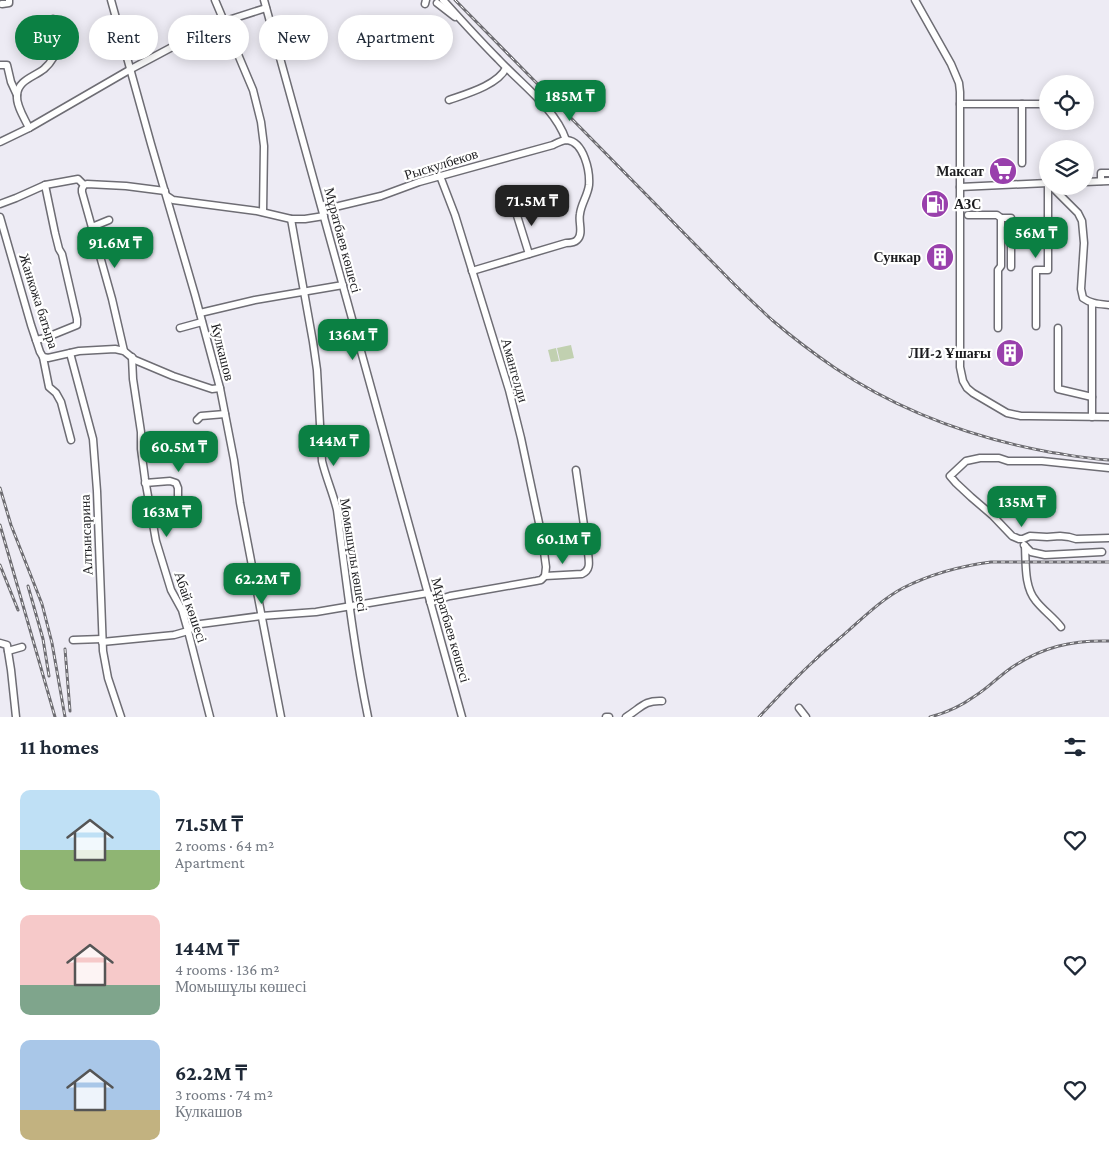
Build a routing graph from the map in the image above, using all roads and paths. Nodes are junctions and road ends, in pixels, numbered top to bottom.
1 (9, 0) edge
2 (111, 0) edge
3 (215, 0) edge
4 (264, 0) edge
5 (915, 0) edge
6 (440, 1) edge
7 (2, 4) dead end
8 (266, 8) junction
9 (221, 15) edge
10 (245, 15) edge
11 (168, 49) edge
12 (52, 60) edge
13 (240, 60) edge
14 (0, 64) edge
15 (506, 68) junction
16 (130, 69) junction
17 (16, 95) junction
18 (449, 100) dead end
19 (960, 104) junction
20 (1022, 104) junction
21 (1039, 104) edge
22 (29, 128) junction
23 (566, 140) junction
24 (0, 142) edge
25 (1022, 163) dead end
26 (1109, 173) edge
27 (440, 176) junction
28 (1094, 181) edge
29 (1101, 181) junction
30 (1109, 181) edge
31 (45, 184) junction
32 (84, 185) junction
33 (1039, 185) edge
34 (960, 187) junction
35 (166, 193) junction
36 (1049, 195) edge
37 (1059, 195) edge
38 (0, 204) edge
39 (514, 206) dead end
40 (322, 207) junction
41 (263, 212) junction
42 (968, 215) dead end
43 (324, 216) junction
44 (0, 217) edge
45 (1001, 218) junction
46 (291, 219) junction
47 (109, 220) dead end
48 (92, 227) junction
49 (530, 254) junction
50 (1011, 267) dead end
51 (472, 271) junction
52 (342, 285) junction
53 (304, 291) junction
54 (1092, 302) junction
55 (1109, 305) edge
56 (200, 312) junction
57 (202, 322) junction
58 (1036, 326) dead end
59 (180, 328) dead end
60 (998, 328) dead end
61 (1058, 328) dead end
62 (36, 340) junction
63 (124, 351) junction
64 (70, 353) junction
65 (132, 357) junction
66 (43, 358) junction
67 (220, 388) junction
68 (1092, 397) junction
69 (225, 414) junction
70 (1092, 417) junction
71 (1109, 417) edge
72 (197, 420) dead end
73 (71, 440) dead end
74 (1109, 468) edge
75 (576, 470) dead end
76 (146, 483) junction
77 (178, 502) dead end
78 (1109, 538) edge
79 (1018, 539) junction
80 (1024, 546) junction
81 (1102, 552) dead end
82 (545, 576) junction
83 (428, 593) junction
84 (430, 602) junction
85 (350, 607) junction
86 (261, 616) junction
87 (1061, 627) dead end
88 (188, 630) junction
89 (73, 640) dead end
90 (102, 640) junction
91 (0, 643) edge
92 (22, 647) dead end
93 (8, 651) junction
94 (662, 701) dead end
95 (799, 708) dead end
96 (16, 717) edge
97 (121, 717) edge
98 (210, 717) edge
99 (281, 717) edge
100 (368, 717) edge
101 (462, 717) edge
102 (626, 717) edge
103 (806, 717) edge

1 - 7 street
2 - 16 street, Кулкашов
3 - 9 street
4 - 8 street, Мұратбаев көшесі
5 - 19 street
6 - 15 street
8 - 10 street
8 - 40 street, Мұратбаев көшесі
11 - 16 street
12 - 17 street
13 - 41 street
14 - 17 street
15 - 18 street
15 - 23 street
16 - 22 street
16 - 35 street, Кулкашов
17 - 22 street
19 - 20 street
19 - 34 street
20 - 21 street
20 - 25 street
22 - 24 street
23 - 27 street, Рыскулбеков
23 - 49 street
26 - 29 street
27 - 40 street, Рыскулбеков
27 - 51 street, Амангелди
28 - 29 street
29 - 30 street
31 - 32 street
31 - 38 street
31 - 62 street
32 - 35 street
32 - 48 street
33 - 34 street
34 - 70 street
35 - 41 street
35 - 56 street, Кулкашов
36 - 58 street
37 - 54 street
39 - 49 street
40 - 43 street, Мұратбаев көшесі
41 - 46 street
42 - 45 street
43 - 46 street
43 - 52 street, Мұратбаев көшесі
44 - 62 street, Жанкожа батыра
45 - 50 street
45 - 60 street
46 - 53 street, Момышұлы көшесі
47 - 48 street
48 - 63 street
49 - 51 street
51 - 82 street, Амангелди
52 - 53 street
52 - 83 street, Мұратбаев көшесі
53 - 56 street
53 - 85 street, Момышұлы көшесі
54 - 55 street
54 - 68 street
56 - 57 street, Кулкашов
57 - 59 street
57 - 67 street, Кулкашов
61 - 68 street
62 - 66 street, Жанкожа батыра
63 - 64 street, Жанкожа батыра
63 - 65 street
64 - 66 street, Жанкожа батыра
64 - 90 street, Алтынсарина
65 - 67 street
65 - 76 street, Абай көшесі
66 - 73 street
67 - 69 street, Кулкашов
68 - 70 street
69 - 72 street
69 - 86 street, Кулкашов
70 - 71 street
74 - 79 street
75 - 82 street
76 - 77 street
76 - 88 street, Абай көшесі
78 - 79 street
79 - 80 street
80 - 81 street
80 - 87 street
82 - 84 street
83 - 84 street, Мұратбаев көшесі
83 - 85 street
84 - 101 street, Мұратбаев көшесі
85 - 86 street
85 - 100 street, Момышұлы көшесі
86 - 88 street
86 - 99 street, Кулкашов
88 - 90 street
88 - 98 street, Абай көшесі
89 - 90 street
90 - 97 street, Алтынсарина
91 - 93 street
92 - 93 street
93 - 96 street
94 - 102 street
95 - 103 street

